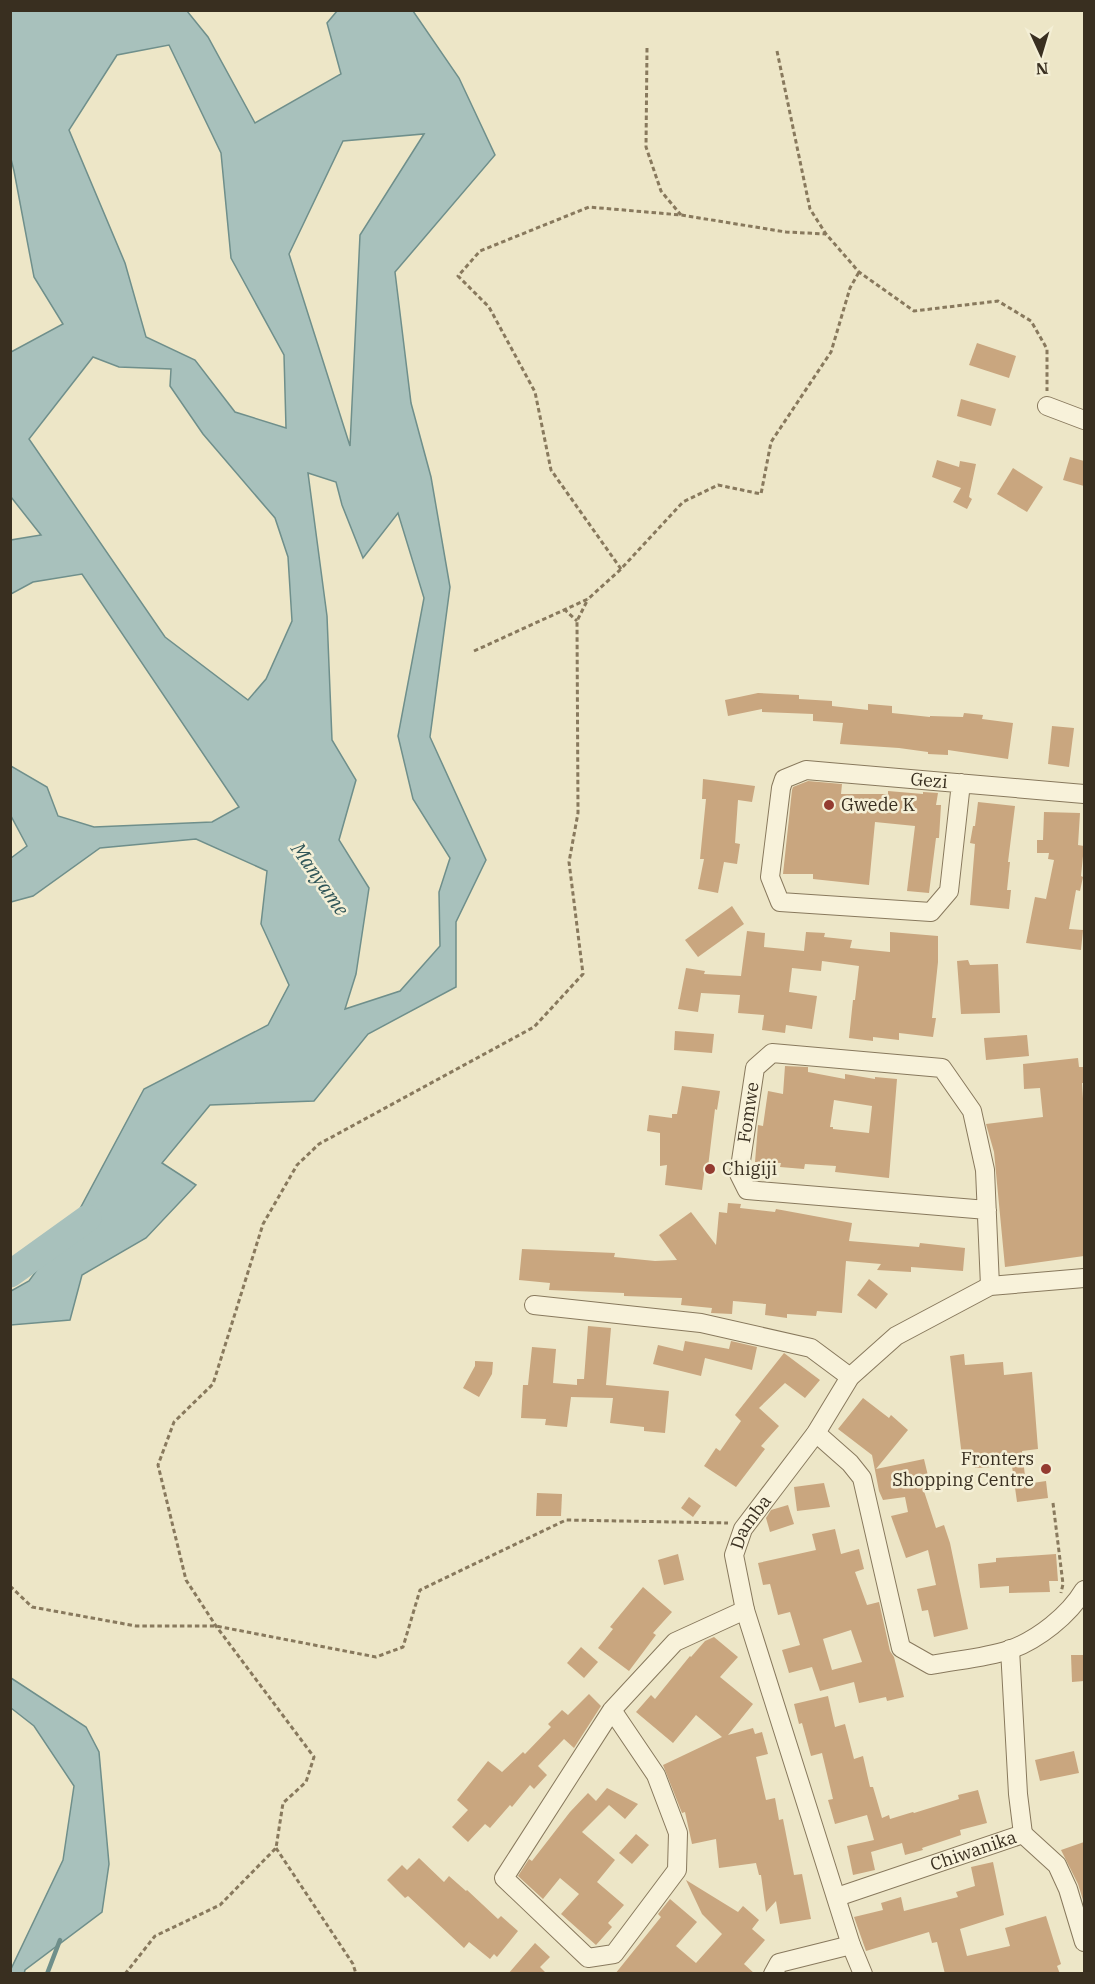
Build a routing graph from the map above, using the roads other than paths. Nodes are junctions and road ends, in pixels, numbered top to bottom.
1 (1047, 406) road end
2 (1084, 420) edge
3 (961, 783) junction
4 (1084, 794) edge
5 (987, 1210) junction
6 (1084, 1278) edge
7 (990, 1286) junction
8 (534, 1305) dead end
9 (850, 1377) junction
10 (816, 1433) junction
11 (1084, 1590) edge
12 (746, 1610) junction
13 (1010, 1649) junction
14 (612, 1710) junction
15 (1023, 1834) junction
16 (837, 1897) junction
17 (1084, 1942) edge
18 (851, 1945) junction
19 (773, 1974) edge
20 (863, 1974) edge

1 - 2 street
3 - 3 street, Gezi
3 - 4 street, Gezi
5 - 5 street, Fomwe
5 - 7 street, Fomwe
6 - 7 street, Damba
7 - 9 street, Damba
8 - 9 street
9 - 10 street, Damba
10 - 12 street, Damba
10 - 13 street
11 - 13 street
12 - 14 street
12 - 16 street, Damba
13 - 15 street
14 - 14 street
15 - 16 street, Chiwanika
15 - 17 street, Chiwanika
16 - 18 street, Damba
18 - 19 street
18 - 20 street, Damba

